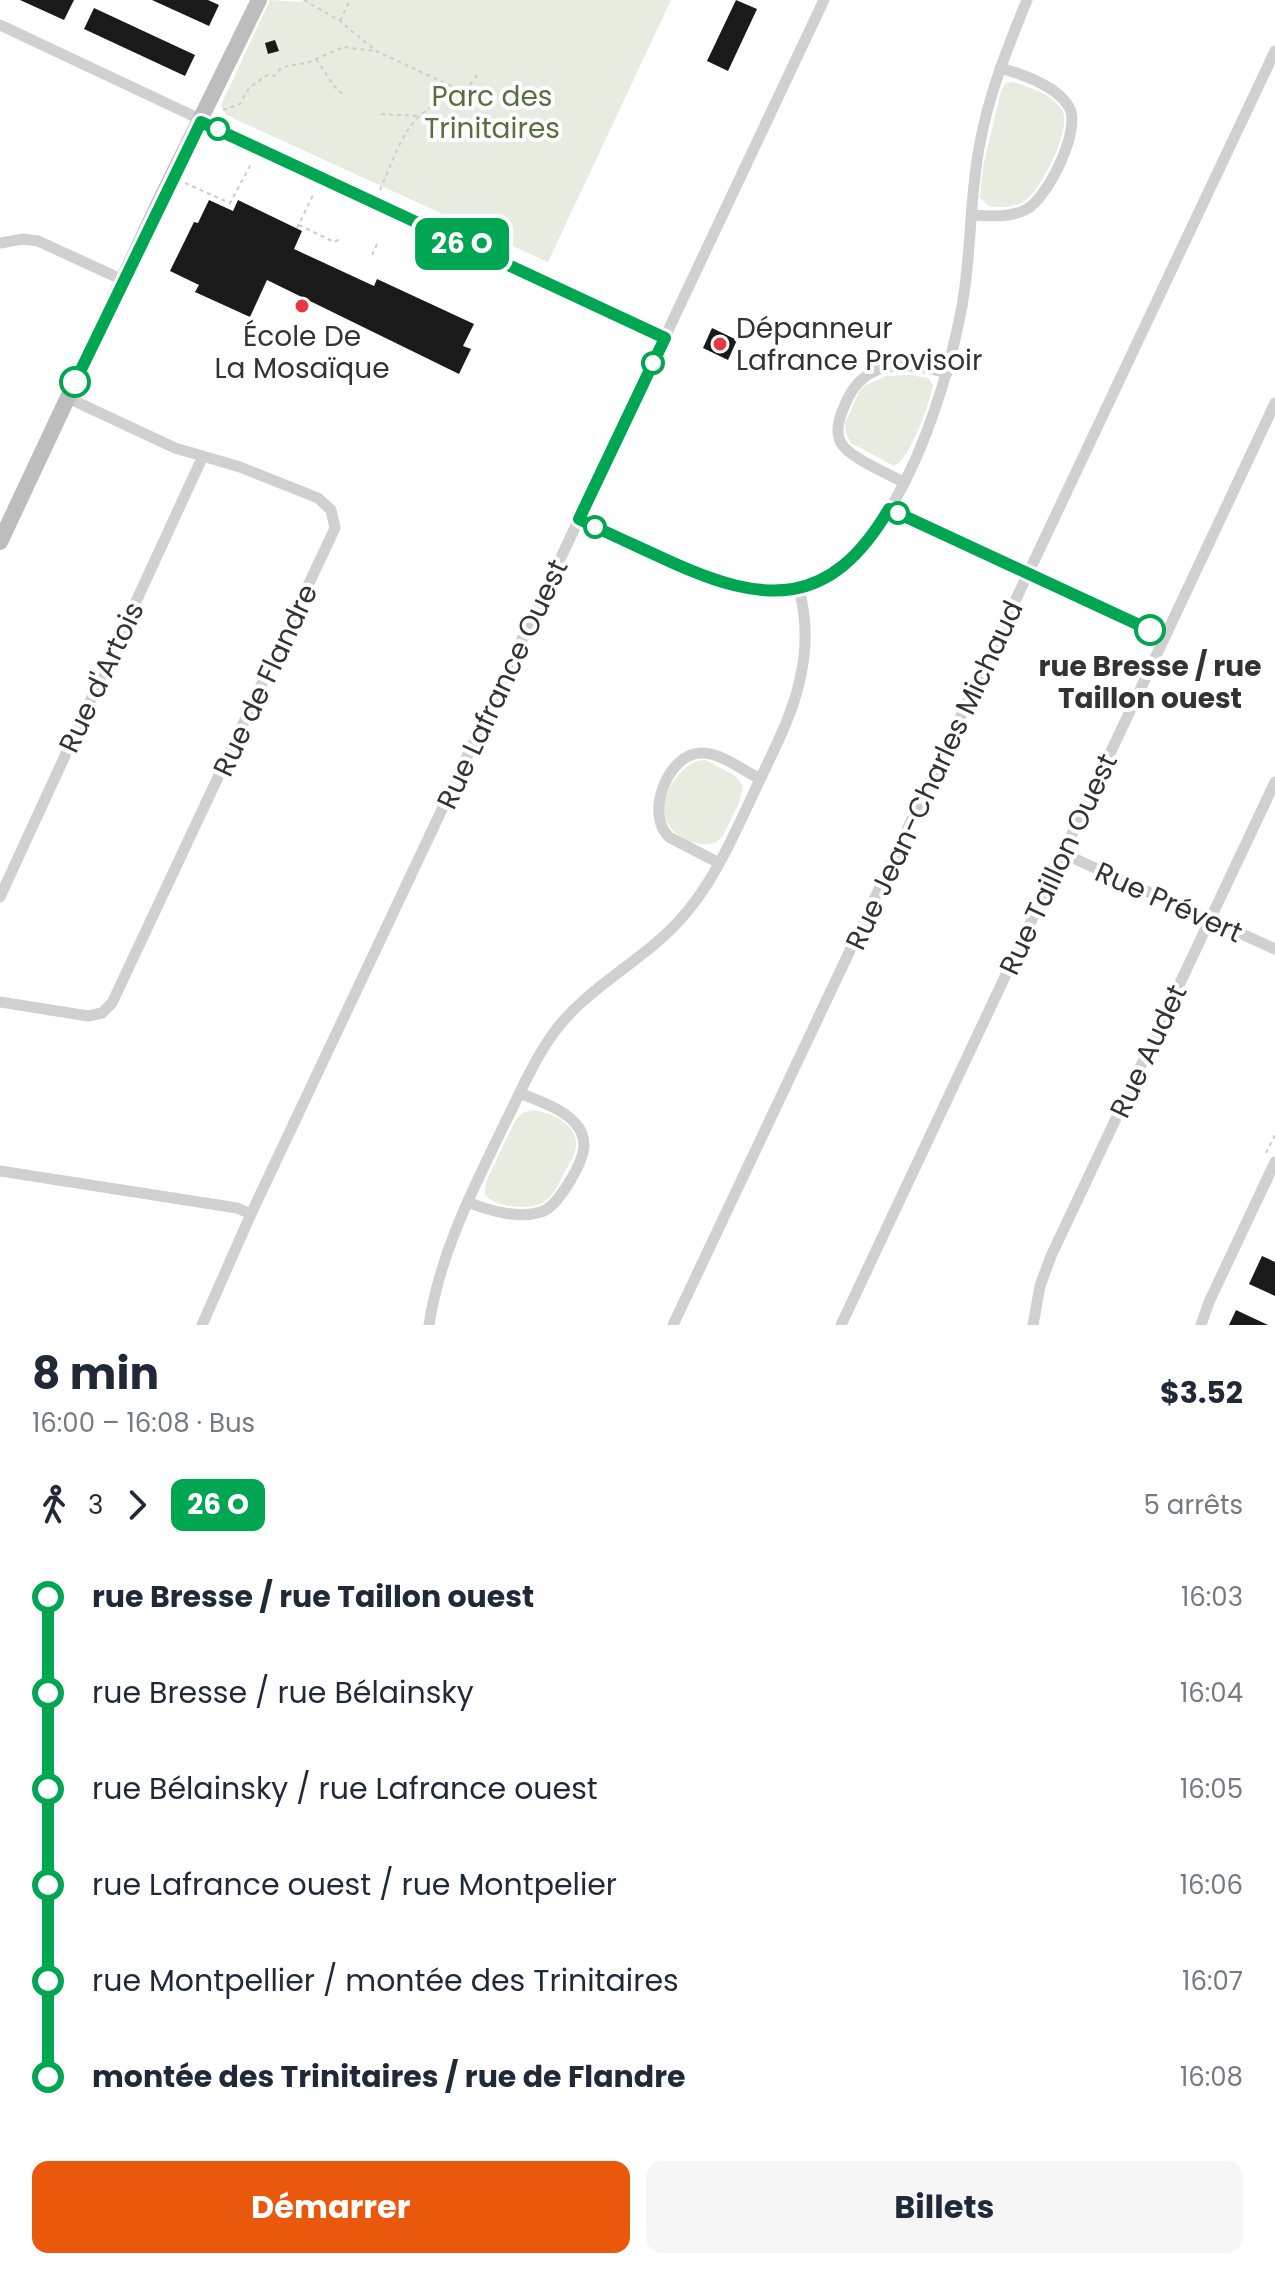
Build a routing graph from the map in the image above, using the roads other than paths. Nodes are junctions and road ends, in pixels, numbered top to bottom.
1 (259, 0) edge
2 (824, 0) edge
3 (1027, 0) edge
4 (0, 25) edge
5 (1275, 51) edge
6 (1000, 68) junction
7 (201, 122) junction
8 (972, 215) junction
9 (0, 243) edge
10 (123, 280) junction
11 (665, 338) junction
12 (947, 373) junction
13 (68, 398) junction
14 (1275, 403) edge
15 (203, 456) junction
16 (903, 482) junction
17 (889, 509) junction
18 (579, 519) junction
19 (0, 542) edge
20 (1029, 574) junction
21 (799, 589) junction
22 (1165, 637) junction
23 (760, 779) junction
24 (1275, 782) edge
25 (1064, 854) junction
26 (719, 863) junction
27 (0, 897) edge
28 (1209, 921) junction
29 (1275, 949) edge
30 (0, 1002) edge
31 (520, 1093) junction
32 (1275, 1162) edge
33 (0, 1171) edge
34 (468, 1202) junction
35 (251, 1214) junction
36 (202, 1325) edge
37 (429, 1325) edge
38 (673, 1325) edge
39 (841, 1325) edge
40 (1033, 1325) edge
41 (1201, 1325) edge

1 - 7 street
2 - 11 street, Rue Lafrance Ouest
3 - 6 street
4 - 7 street
5 - 20 street, Rue Jean-Charles Michaud
6 - 8 street
6 - 8 street
7 - 10 street
7 - 11 street
8 - 12 street
9 - 10 street
10 - 13 street
11 - 18 street, Rue Lafrance Ouest
12 - 16 street
12 - 16 street
13 - 15 street, Rue de Flandre
13 - 19 street
14 - 22 street, Rue Taillon Ouest
15 - 27 street, Rue d'Artois
15 - 30 street, Rue de Flandre
16 - 17 street
17 - 20 street
17 - 21 street
18 - 21 street
18 - 35 street, Rue Lafrance Ouest
20 - 22 street
20 - 38 street, Rue Jean-Charles Michaud
21 - 23 street
22 - 25 street, Rue Taillon Ouest
23 - 26 street
23 - 26 street
24 - 28 street, Rue Audet
25 - 28 street, Rue Prévert
25 - 39 street, Rue Taillon Ouest
26 - 31 street
28 - 29 street, Rue Prévert
28 - 40 street, Rue Audet
31 - 34 street
31 - 34 street
32 - 41 street
33 - 35 street
34 - 37 street
35 - 36 street, Rue Lafrance Ouest

